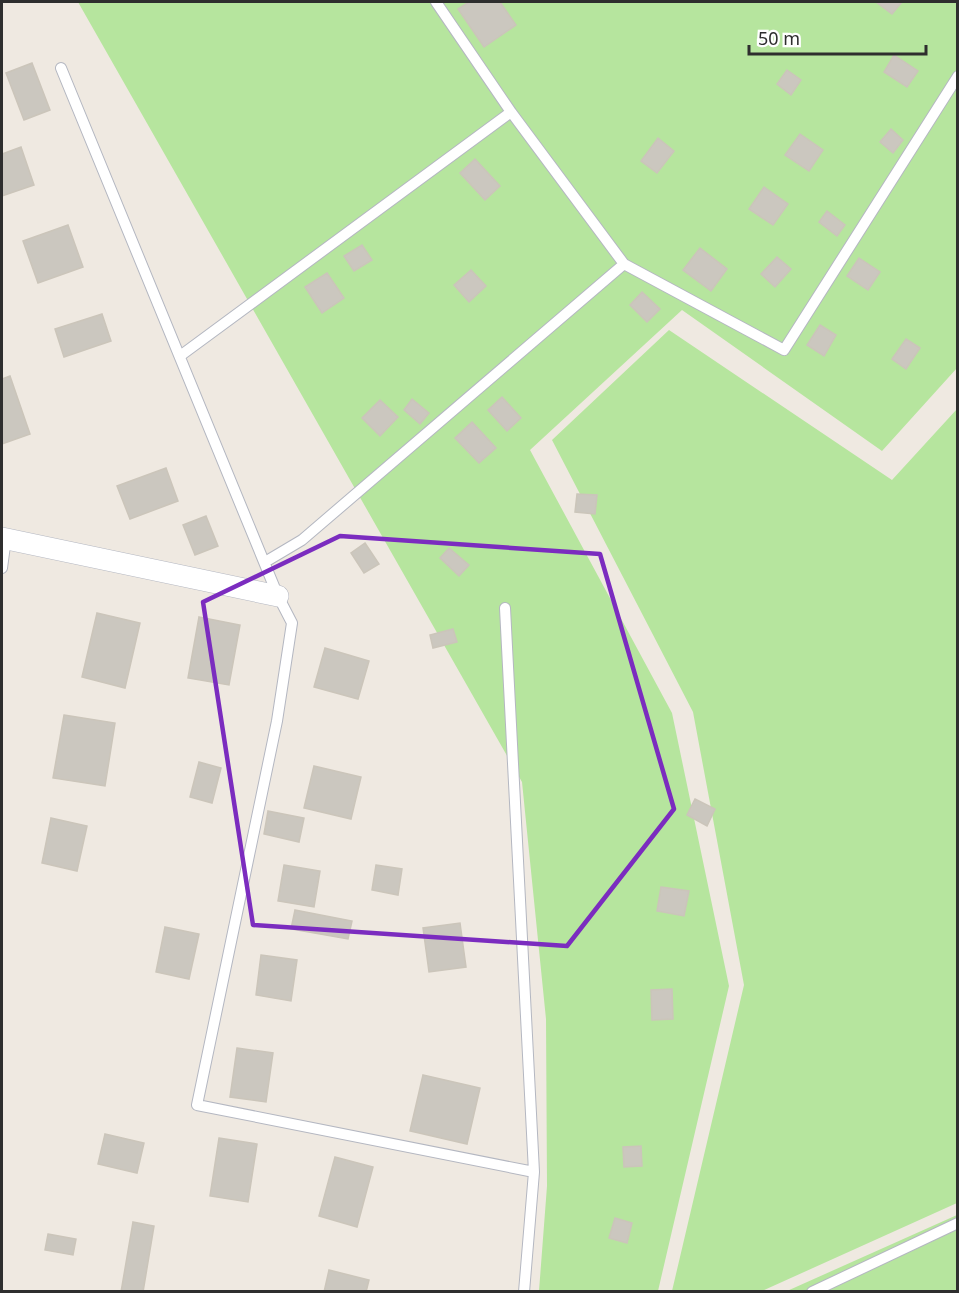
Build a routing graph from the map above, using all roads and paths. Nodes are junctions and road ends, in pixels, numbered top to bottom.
1 (436, 2) edge
2 (62, 68) dead end
3 (957, 76) edge
4 (511, 112) junction
5 (624, 264) junction
6 (180, 356) junction
7 (4, 538) edge
8 (265, 562) junction
9 (2, 568) edge
10 (278, 596) junction
11 (505, 608) dead end
12 (534, 1172) junction
13 (957, 1223) edge
14 (524, 1292) edge
15 (812, 1292) edge

1 - 4 lane
2 - 6 lane
3 - 5 lane
4 - 5 lane
4 - 6 lane
5 - 8 lane
6 - 8 lane
7 - 9 lane
7 - 10 street
8 - 10 lane
10 - 12 lane
11 - 12 lane
12 - 14 lane
13 - 15 lane

